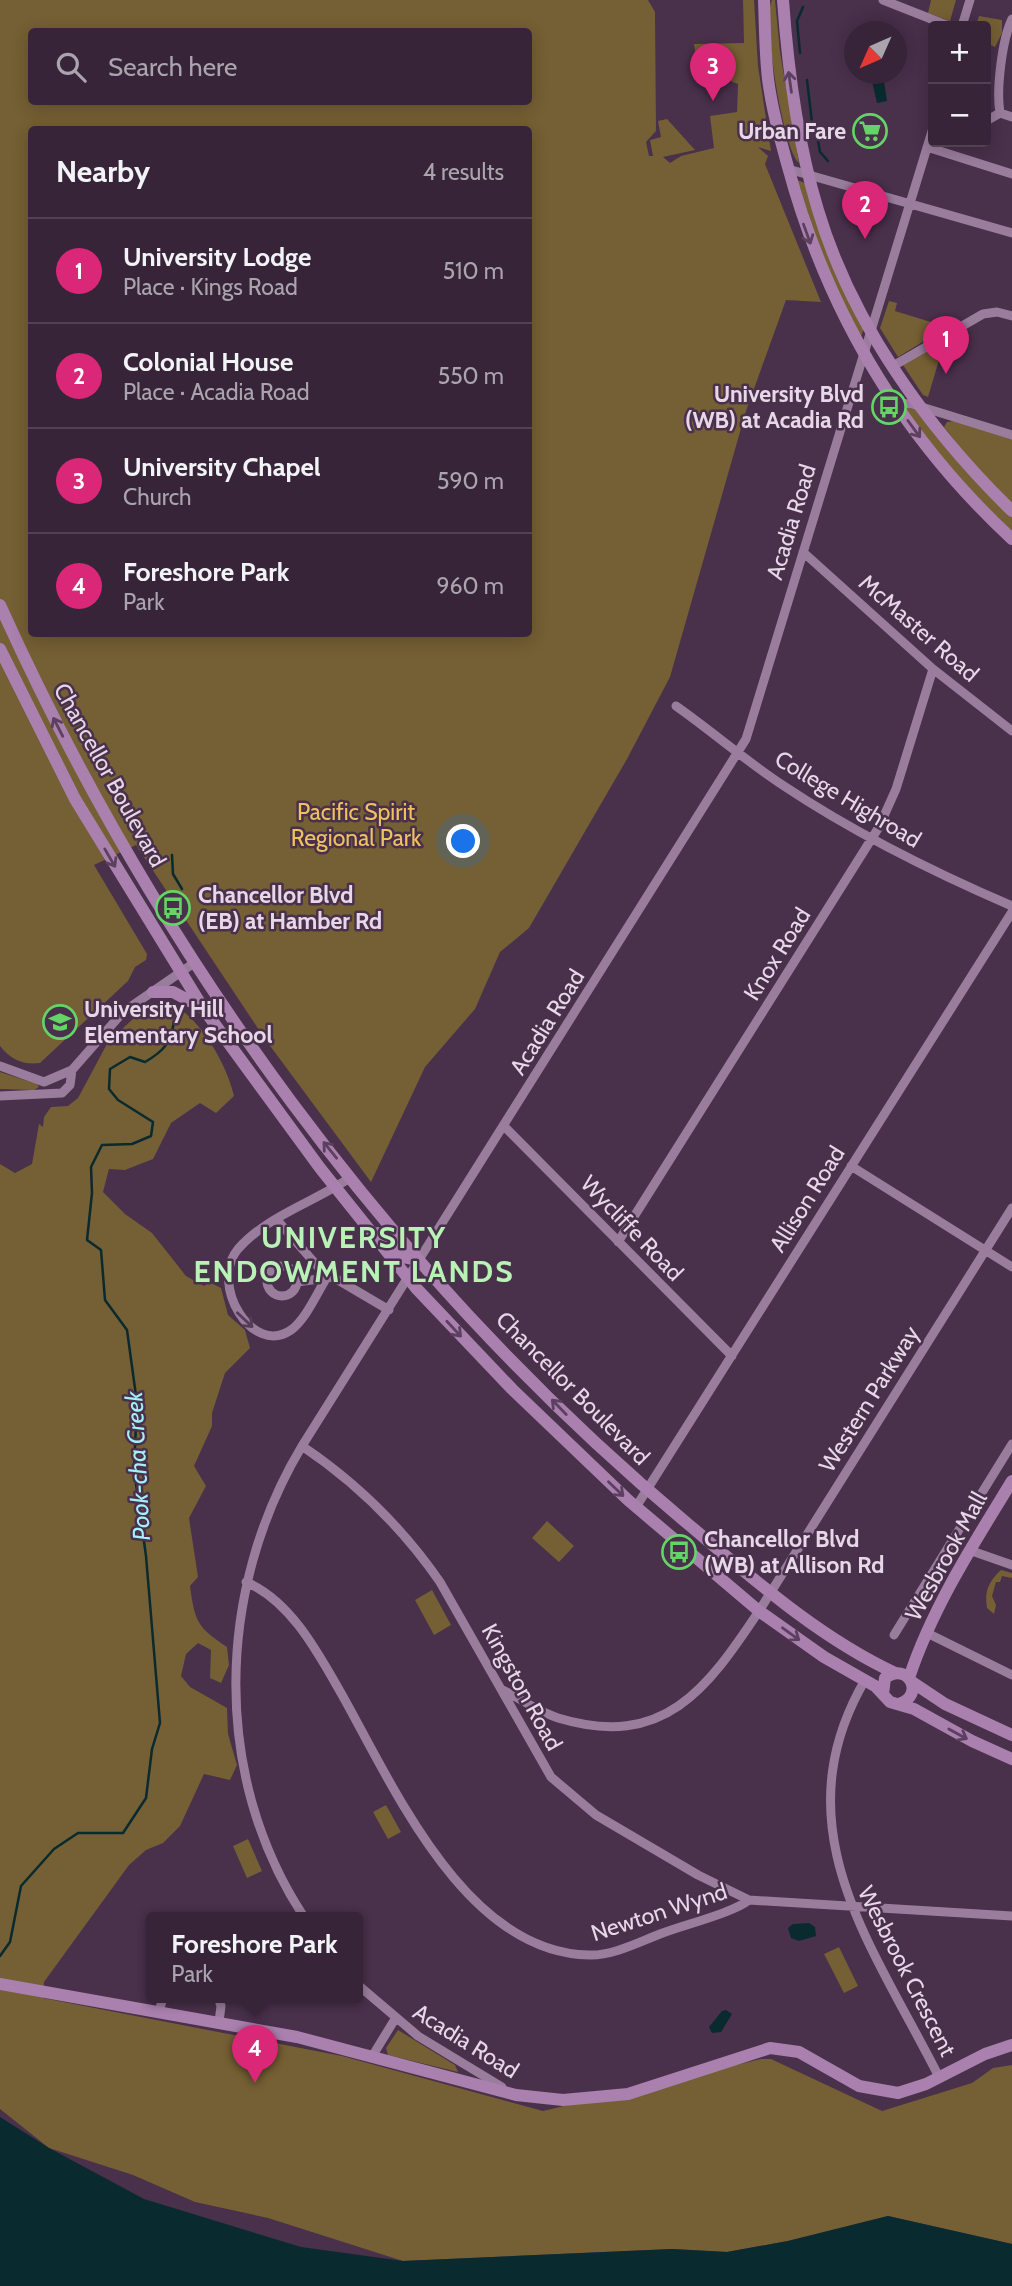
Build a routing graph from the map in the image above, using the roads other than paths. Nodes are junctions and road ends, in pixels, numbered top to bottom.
1 (764, 0) edge
2 (783, 0) edge
3 (883, 0) edge
4 (970, 0) edge
5 (1012, 19) edge
6 (936, 21) edge
7 (964, 21) edge
8 (1000, 113) junction
9 (1012, 117) edge
10 (991, 118) edge
11 (928, 147) joint
12 (788, 169) junction
13 (808, 173) junction
14 (1012, 174) edge
15 (909, 202) junction
16 (1012, 233) edge
17 (1012, 316) edge
18 (870, 327) junction
19 (862, 352) junction
20 (893, 366) junction
21 (895, 403) junction
22 (920, 406) junction
23 (1012, 436) edge
24 (1012, 511) edge
25 (1012, 538) edge
26 (803, 552) junction
27 (0, 605) edge
28 (0, 649) edge
29 (933, 669) junction
30 (676, 706) dead end
31 (1012, 731) edge
32 (738, 754) junction
33 (872, 839) junction
34 (1012, 906) edge
35 (1012, 912) edge
36 (194, 963) junction
37 (180, 973) junction
38 (153, 992) junction
39 (202, 1009) junction
40 (0, 1066) edge
41 (72, 1070) junction
42 (44, 1082) junction
43 (46, 1095) junction
44 (0, 1096) edge
45 (504, 1126) junction
46 (851, 1166) junction
47 (351, 1177) junction
48 (335, 1188) junction
49 (1012, 1208) edge
50 (354, 1212) junction
51 (277, 1220) junction
52 (618, 1242) junction
53 (985, 1250) junction
54 (419, 1260) junction
55 (1012, 1267) edge
56 (327, 1277) junction
57 (408, 1279) junction
58 (297, 1282) dead end
59 (389, 1310) junction
60 (732, 1356) junction
61 (1012, 1444) edge
62 (302, 1446) junction
63 (1012, 1481) edge
64 (648, 1491) junction
65 (636, 1507) junction
66 (970, 1550) junction
67 (1012, 1565) edge
68 (246, 1582) junction
69 (771, 1592) junction
70 (759, 1611) junction
71 (928, 1633) junction
72 (894, 1635) dead end
73 (1012, 1675) edge
74 (904, 1676) junction
75 (865, 1680) junction
76 (501, 1689) junction
77 (883, 1694) junction
78 (899, 1704) junction
79 (1012, 1735) edge
80 (1012, 1759) edge
81 (749, 1900) junction
82 (852, 1907) junction
83 (301, 1912) edge
84 (1012, 1916) edge
85 (0, 1984) edge
86 (363, 1989) edge
87 (161, 2003) edge
88 (220, 2003) edge
89 (159, 2012) junction
90 (395, 2020) junction
91 (219, 2022) junction
92 (1012, 2045) edge
93 (373, 2055) junction
94 (461, 2062) junction
95 (939, 2077) junction
96 (461, 2081) junction
97 (516, 2095) junction

1 - 12 main road
13 -> 2 main road
3 - 6 street
4 - 7 street
5 - 8 street
8 - 9 street
8 - 10 street
11 - 14 street
11 - 15 street, Acadia Road
12 - 13 street
12 -> 19 main road
13 - 15 street
13 - 18 main road
15 - 16 street
15 - 18 street, Acadia Road
17 - 20 street
18 - 19 street, Acadia Road
18 - 20 main road
19 - 21 main road
19 - 26 street, Acadia Road
20 - 22 main road
21 - 22 street
21 -> 25 main road
22 - 23 street
22 - 24 main road
26 - 29 street, McMaster Road
26 - 32 street, Acadia Road
36 -> 27 main road, Chancellor Boulevard
28 -> 37 main road, Chancellor Boulevard
29 - 31 street, McMaster Road
29 - 33 street, Knox Road
30 - 32 street, College Highroad
32 - 33 street, College Highroad
32 - 45 street, Acadia Road
33 - 34 street, College Highroad
33 - 52 street, Knox Road
35 - 46 street, Allison Road
36 - 37 street
47 -> 36 main road, Chancellor Boulevard
37 - 38 street
37 - 39 main road, Chancellor Boulevard
38 - 39 main road
38 - 41 street
39 - 48 main road, Chancellor Boulevard
40 - 42 street
41 - 42 street
41 - 43 street
42 - 43 street
43 - 44 street
45 - 52 street, Wycliffe Road
45 - 54 street, Acadia Road
46 - 53 street
46 - 60 street, Allison Road
47 - 48 street
47 - 54 main road, Chancellor Boulevard
48 - 50 main road, Chancellor Boulevard
48 - 51 street
49 - 53 street, Western Parkway
50 - 54 main road
50 - 57 main road, Chancellor Boulevard
51 - 56 street
51 -> 56 street
52 - 60 street, Wycliffe Road
53 - 55 street
53 - 69 street, Western Parkway
54 - 57 street, Acadia Road
64 -> 54 main road, Chancellor Boulevard
56 - 58 street
56 - 59 street
57 - 59 street, Acadia Road
57 -> 65 main road, Chancellor Boulevard
59 - 62 street, Acadia Road
60 - 64 street, Allison Road
61 - 72 street
62 - 68 street, Acadia Road
62 - 76 street, Kingston Road
63 - 66 main road, Wesbrook Mall
64 - 65 street, Allison Road
64 - 69 main road, Chancellor Boulevard
65 - 70 main road, Chancellor Boulevard
66 - 67 street
66 - 71 main road, Wesbrook Mall
68 - 81 street, Newton Wynd
68 - 83 street, Acadia Road
69 - 70 street, Western Parkway
69 - 74 main road, Chancellor Boulevard
70 -> 75 main road, Chancellor Boulevard
70 - 76 street, Western Parkway
71 - 73 street
71 - 74 main road, Wesbrook Mall
74 - 77 main road
74 - 78 main road
74 - 79 main road, Chancellor Boulevard
75 - 77 main road, Chancellor Boulevard
75 - 82 street, Wesbrook Crescent
76 - 81 street, Kingston Road
77 - 78 main road
78 -> 80 main road
81 - 82 street, Newton Wynd
82 - 84 street, Newton Wynd
82 - 95 street, Wesbrook Crescent
85 - 89 main road
86 - 90 street, Acadia Road
87 - 89 street
88 - 91 street
89 - 91 main road
90 - 93 street, Acadia Road
90 - 94 street, Acadia Road
91 - 93 main road
92 - 95 main road
93 - 96 main road
94 - 96 street
94 - 97 street, Acadia Road
95 - 97 main road
96 - 97 main road

